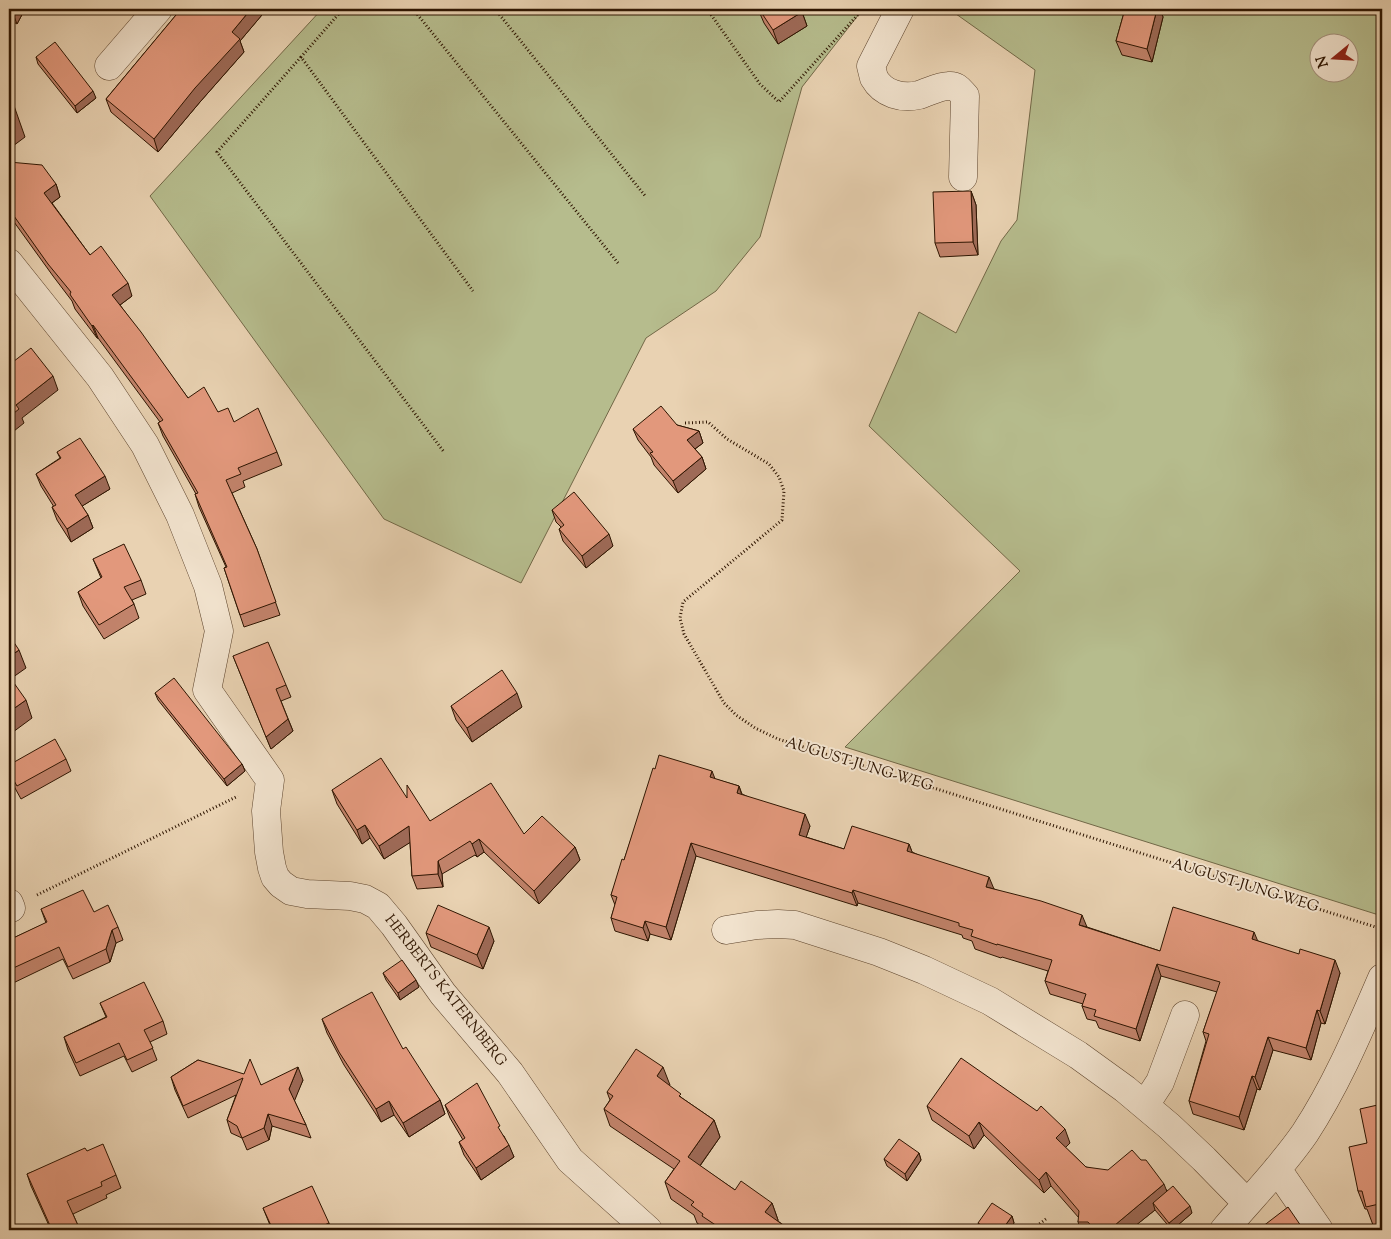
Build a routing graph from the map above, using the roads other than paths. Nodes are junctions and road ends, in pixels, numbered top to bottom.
1 (158, 9) edge
2 (900, 9) edge
3 (109, 66) dead end
4 (963, 177) dead end
5 (9, 263) edge
6 (726, 930) dead end
7 (1382, 978) edge
8 (1185, 1015) dead end
9 (1145, 1105) junction
10 (1277, 1169) junction
11 (1247, 1203) junction
12 (648, 1230) edge
13 (1224, 1230) edge
14 (1319, 1230) edge

1 - 3 street
2 - 4 street
5 - 12 street, HERBERTS KATERNBERG
6 - 9 street
7 - 10 street
8 - 9 street
9 - 11 street
10 - 11 street
10 - 14 street
11 - 13 street

